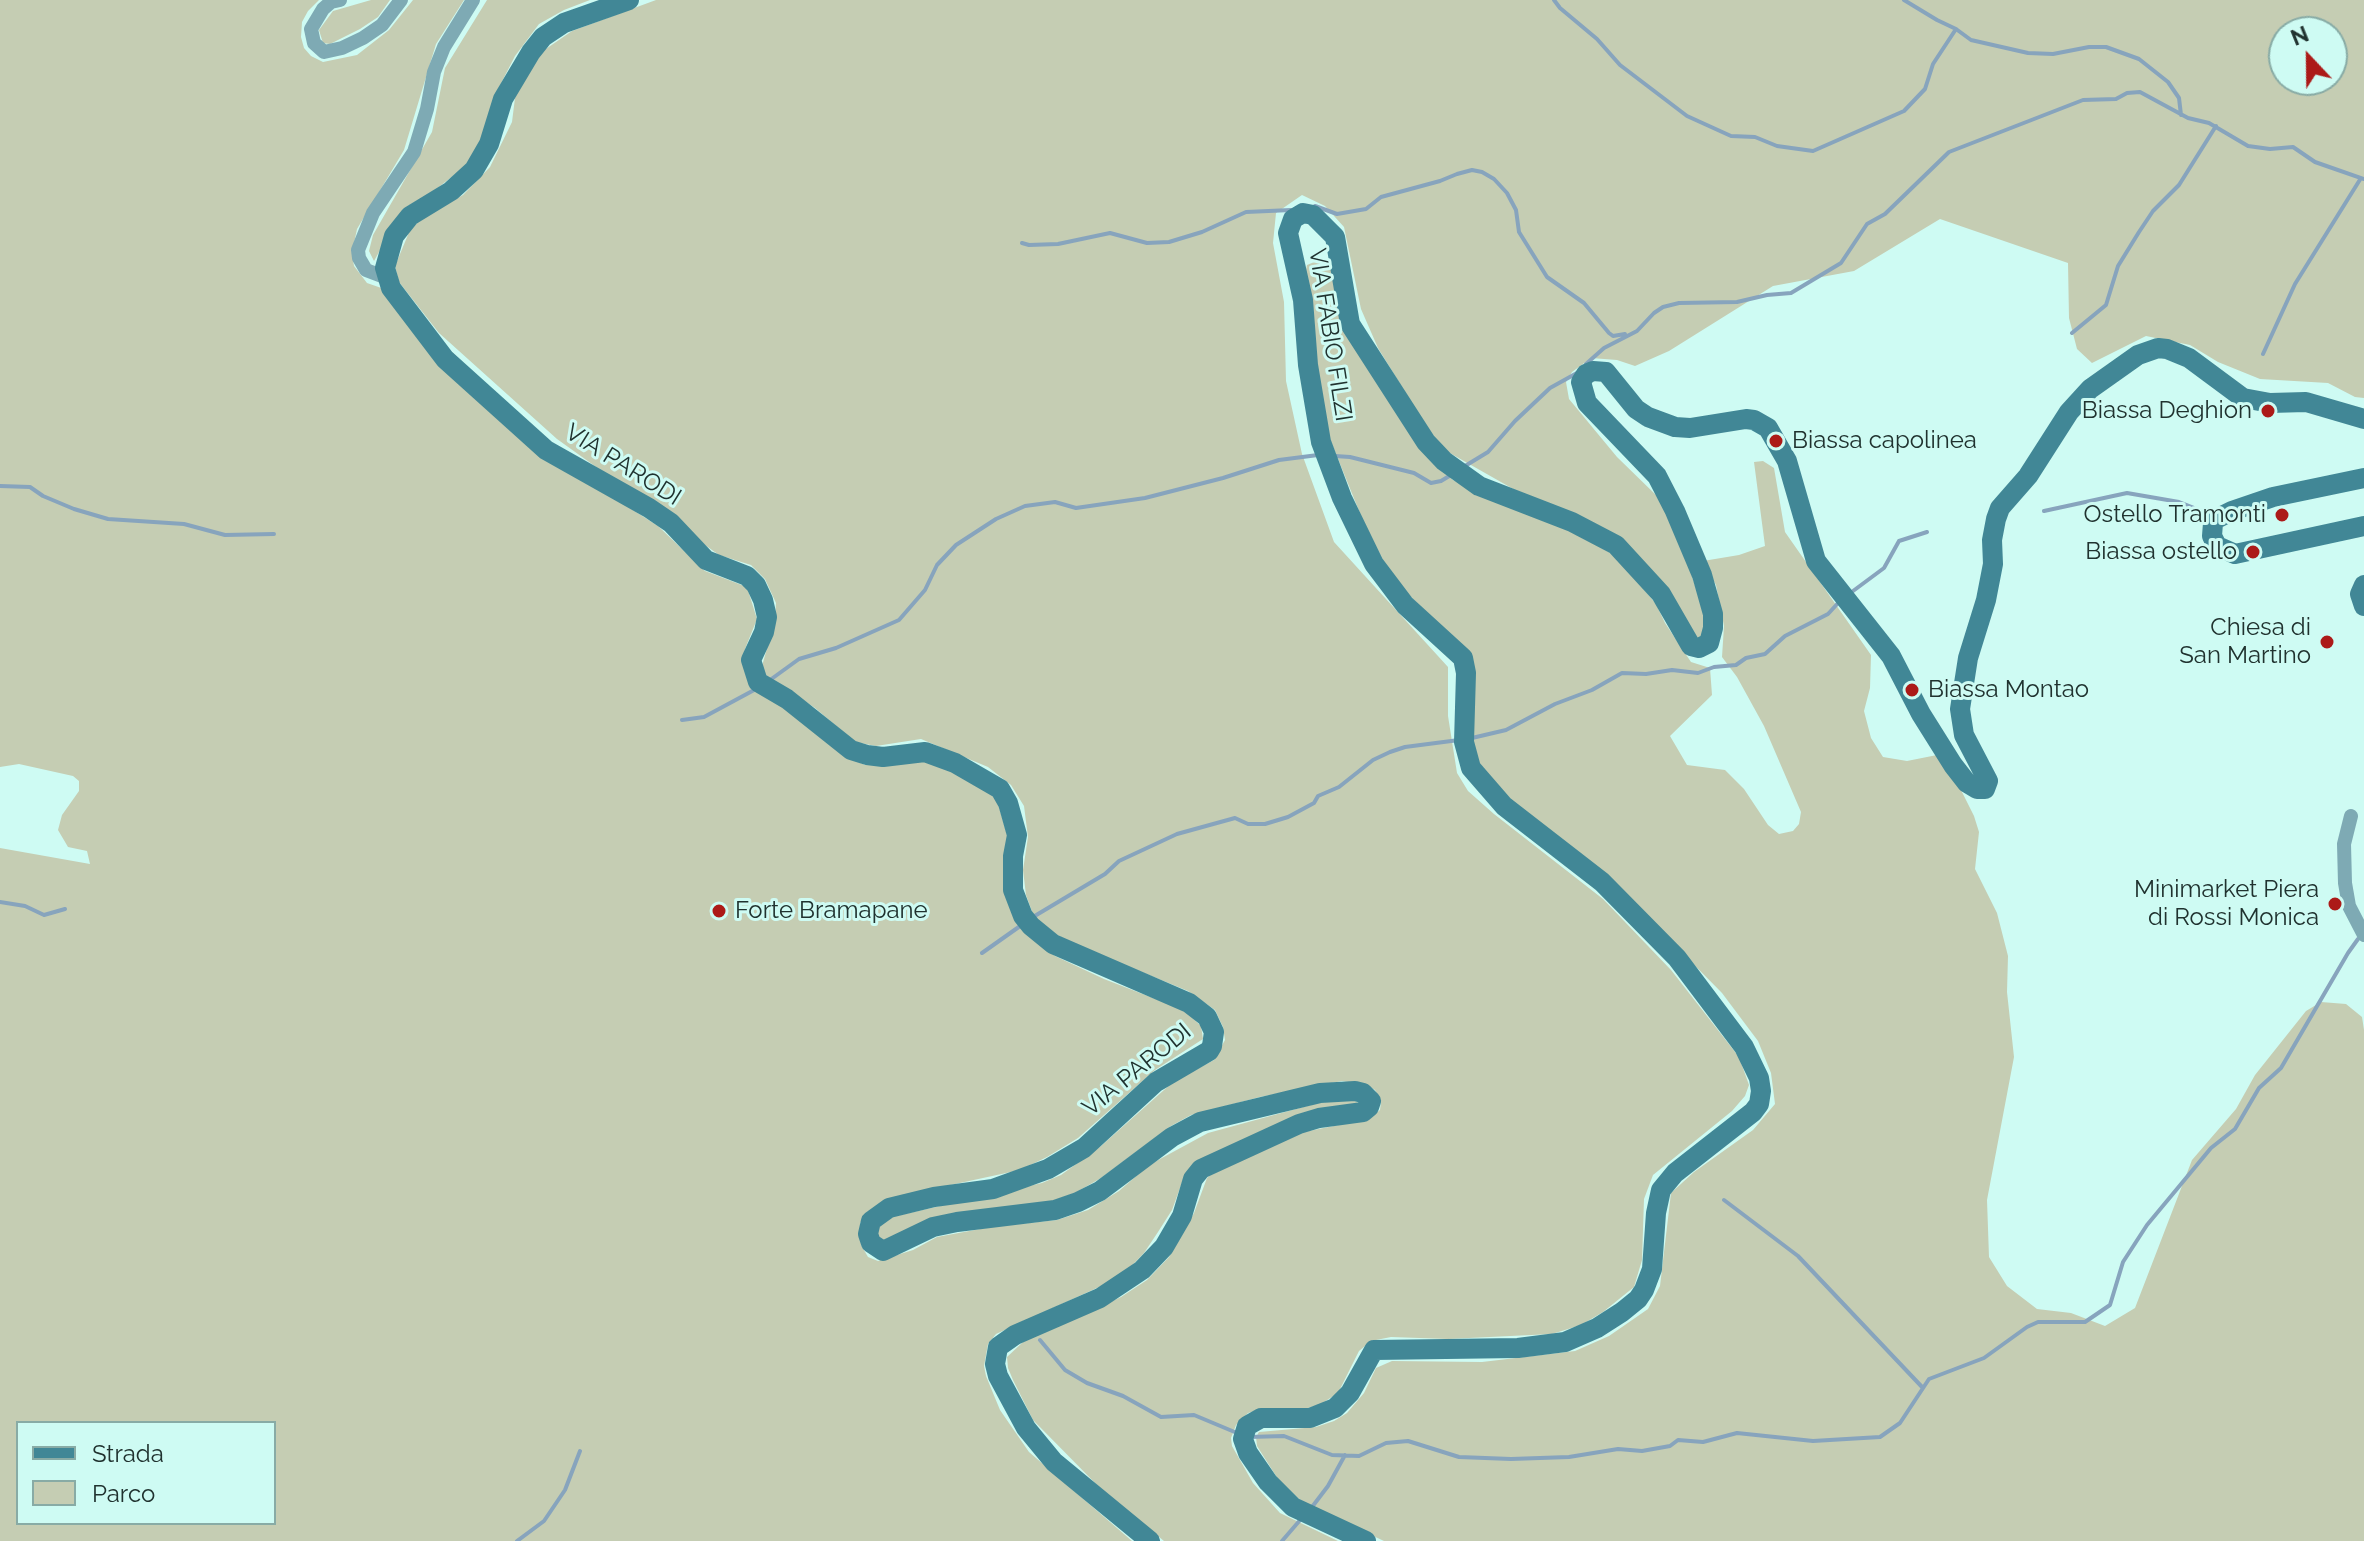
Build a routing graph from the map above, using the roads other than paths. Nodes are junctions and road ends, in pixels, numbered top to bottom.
1 (340, 0) edge
2 (401, 0) edge
3 (473, 0) edge
4 (629, 0) edge
5 (387, 278) junction
6 (2364, 419) edge
7 (2364, 478) edge
8 (2364, 526) edge
9 (2364, 585) edge
10 (2364, 606) edge
11 (2351, 816) dead end
12 (2364, 935) edge
13 (1150, 1541) edge
14 (1366, 1541) edge

1 - 2 street
3 - 5 street
4 - 5 street
5 - 13 street, VIA PARODI
6 - 14 street, VIA FABIO FILZI
7 - 8 street
9 - 10 street
11 - 12 street

